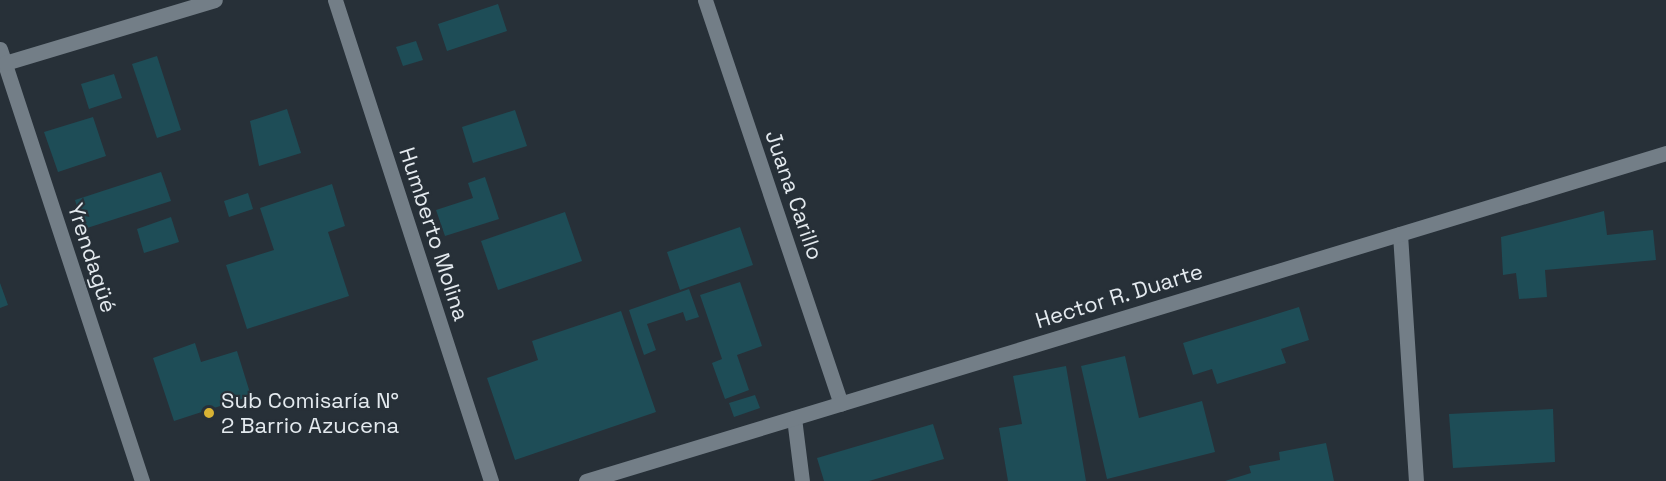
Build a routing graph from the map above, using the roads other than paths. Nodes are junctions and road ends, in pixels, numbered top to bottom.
1 (215, 0) edge
2 (335, 0) edge
3 (705, 0) edge
4 (2, 56) edge
5 (1666, 153) edge
6 (1400, 234) junction
7 (841, 404) junction
8 (794, 418) junction
9 (142, 481) edge
10 (491, 481) edge
11 (586, 481) edge
12 (802, 481) edge
13 (1416, 481) edge

1 - 4 street
2 - 10 street, Humberto Molina
3 - 7 street, Juana Carillo
4 - 9 street, Yrendagüé
5 - 6 street, Hector R. Duarte
6 - 7 street, Hector R. Duarte
6 - 13 street
7 - 8 street, Hector R. Duarte
8 - 11 street, Hector R. Duarte
8 - 12 street

